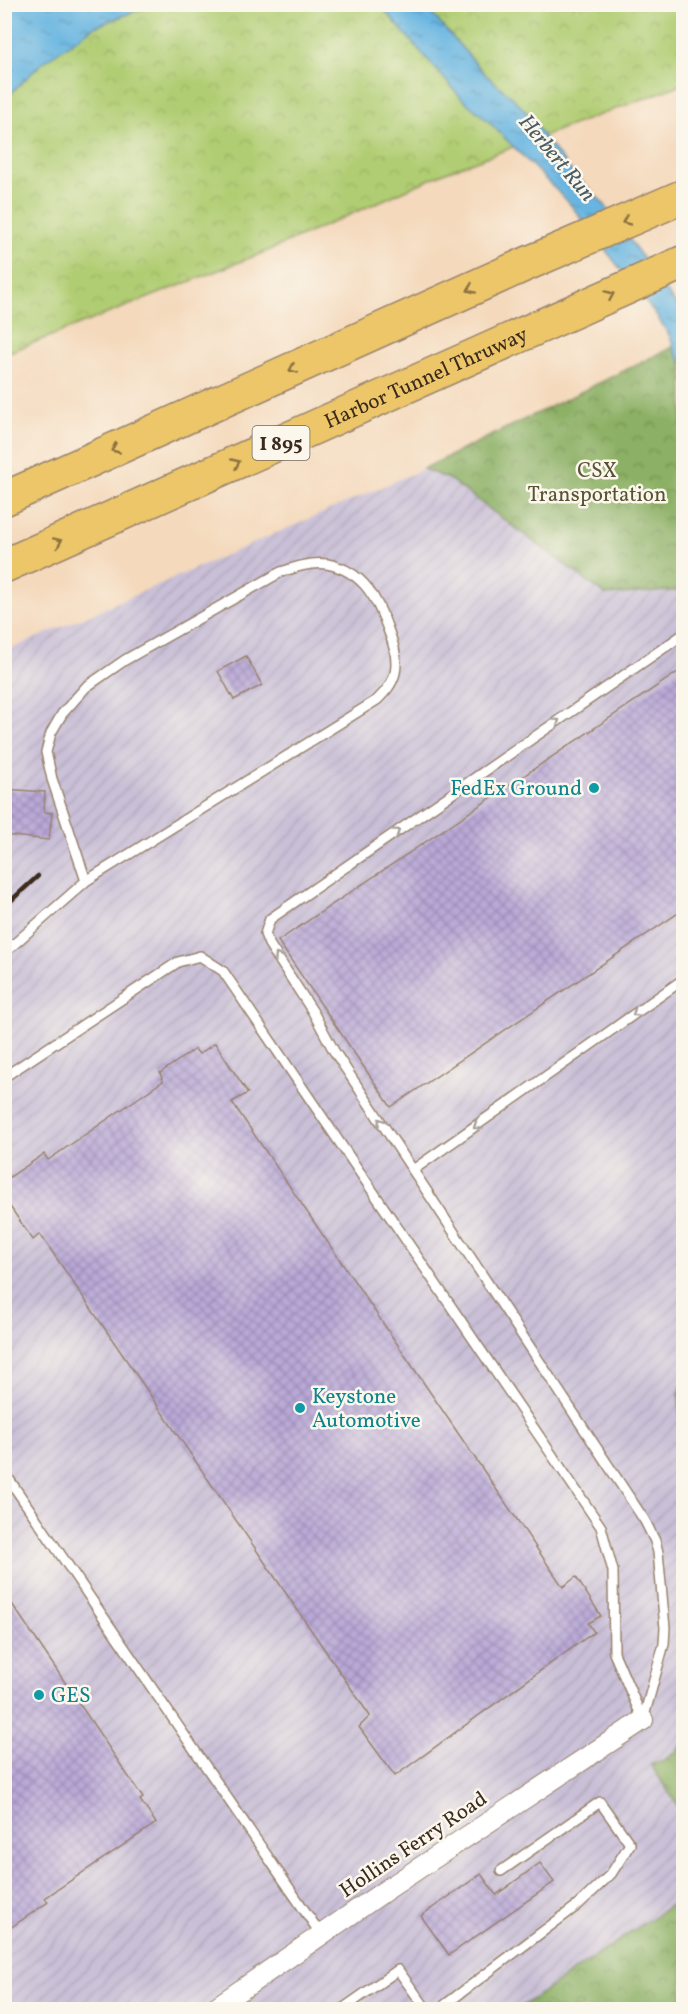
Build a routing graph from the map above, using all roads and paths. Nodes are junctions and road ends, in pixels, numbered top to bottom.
1 (682, 196) edge
2 (684, 262) edge
3 (4, 499) edge
4 (4, 566) edge
5 (684, 634) edge
6 (86, 881) junction
7 (4, 953) edge
8 (684, 979) edge
9 (4, 1077) edge
10 (414, 1170) junction
11 (4, 1472) edge
12 (643, 1720) junction
13 (501, 1871) dead end
14 (322, 1936) junction
15 (212, 2010) edge
16 (341, 2010) edge
17 (427, 2010) edge
18 (438, 2010) edge

1 -> 3 highway
4 -> 2 highway, Harbor Tunnel Thruway / I 895
10 -> 5 lane
6 - 6 lane
6 - 7 lane
8 -> 10 lane
9 - 12 lane
10 - 12 lane
11 - 14 lane
12 - 14 street, Hollins Ferry Road
13 - 18 lane
14 - 15 street, Hollins Ferry Road
16 - 17 lane

